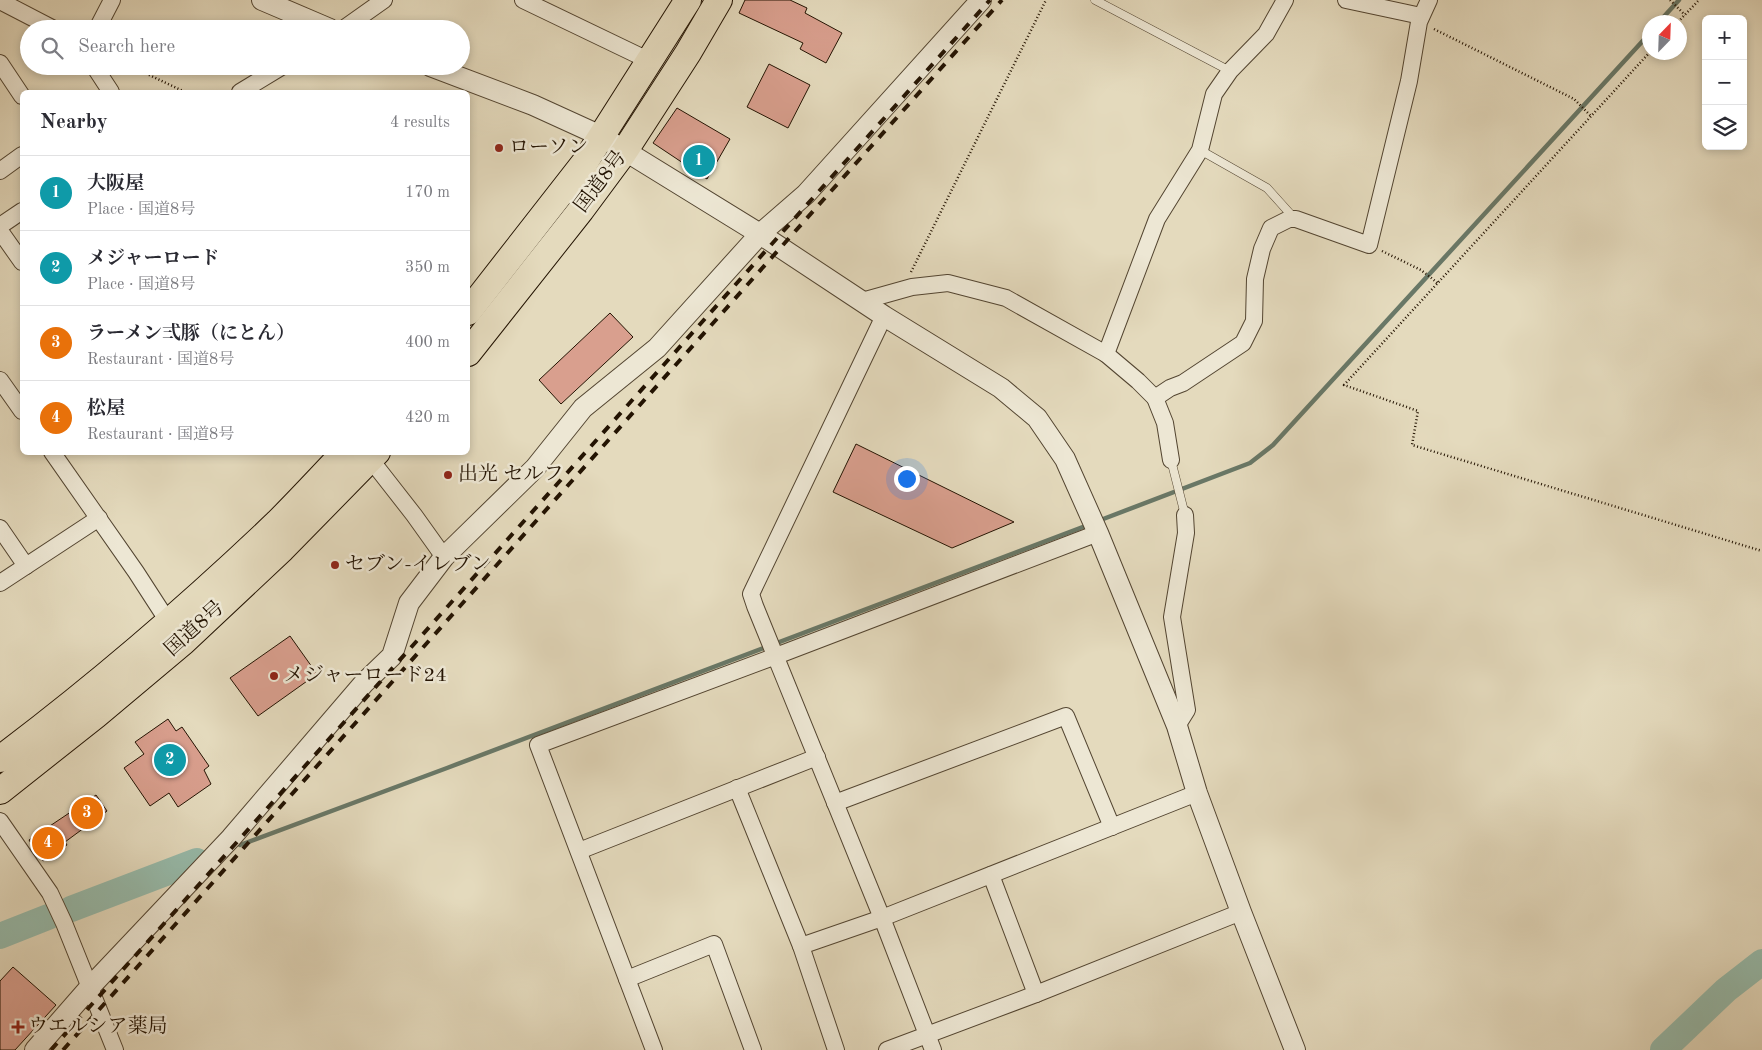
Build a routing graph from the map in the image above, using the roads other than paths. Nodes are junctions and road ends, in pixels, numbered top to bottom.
1 (112, 0) edge
2 (384, 0) edge
3 (523, 0) edge
4 (688, 0) edge
5 (719, 0) edge
6 (980, 0) edge
7 (1095, 0) edge
8 (1285, 0) edge
9 (1346, 0) edge
10 (1428, 0) edge
11 (0, 1) edge
12 (269, 2) edge
13 (1420, 19) junction
14 (37, 20) edge
15 (102, 20) edge
16 (310, 20) edge
17 (356, 20) edge
18 (650, 62) junction
19 (0, 63) edge
20 (1230, 70) junction
21 (100, 75) edge
22 (267, 75) edge
23 (454, 75) edge
24 (110, 90) edge
25 (243, 90) edge
26 (20, 93) edge
27 (601, 136) junction
28 (1200, 150) junction
29 (624, 152) junction
30 (20, 156) edge
31 (0, 171) edge
32 (20, 211) edge
33 (1296, 219) junction
34 (0, 226) edge
35 (0, 231) edge
36 (760, 234) junction
37 (20, 259) edge
38 (862, 301) junction
39 (470, 309) edge
40 (884, 316) junction
41 (470, 350) edge
42 (1106, 354) junction
43 (0, 380) edge
44 (1155, 398) junction
45 (20, 408) edge
46 (54, 455) edge
47 (342, 455) edge
48 (374, 456) edge
49 (1171, 460) joint
50 (1183, 508) joint
51 (99, 518) junction
52 (0, 528) edge
53 (1098, 532) junction
54 (444, 557) junction
55 (26, 566) junction
56 (0, 584) edge
57 (169, 623) junction
58 (776, 656) junction
59 (1177, 726) junction
60 (817, 757) junction
61 (0, 759) edge
62 (737, 788) junction
63 (0, 791) edge
64 (1197, 793) junction
65 (835, 803) junction
66 (0, 821) edge
67 (1112, 827) junction
68 (579, 851) junction
69 (991, 875) junction
70 (1241, 912) junction
71 (882, 918) junction
72 (801, 946) junction
73 (627, 979) junction
74 (90, 987) junction
75 (1036, 994) junction
76 (931, 1043) edge
77 (35, 1050) edge
78 (115, 1050) edge
79 (654, 1050) edge
80 (753, 1050) edge
81 (836, 1050) edge
82 (887, 1050) edge
83 (1296, 1050) edge

1 - 15 street
2 - 17 street
3 - 18 street
4 - 18 highway, 国道8号
5 - 29 highway, 国道8号
6 - 36 street
7 - 20 lane
8 - 20 street
9 - 13 street
10 - 13 street
11 - 14 street
12 - 16 street
13 - 33 street
18 - 27 highway, 国道8号
19 - 26 street
20 - 28 street
21 - 24 street
22 - 25 street
23 - 27 street
27 - 29 street
27 - 39 highway, 国道8号
28 - 33 lane
28 - 42 street
29 - 36 street
29 - 41 highway, 国道8号
30 - 31 street
32 - 34 street
33 - 44 street
35 - 37 street
36 - 38 street
36 - 54 street
38 - 40 street
38 - 42 street
40 - 53 street
40 - 58 street
42 - 44 street
43 - 45 street
44 - 49 street
46 - 51 street
47 - 57 highway, 国道8号
48 - 54 street
48 - 63 highway, 国道8号
49 - 50 lane
50 - 59 street
51 - 55 street
51 - 57 street
52 - 55 street
53 - 58 street
53 - 59 street
54 - 74 street
55 - 56 street
57 - 61 highway, 国道8号
58 - 60 street
58 - 68 street
59 - 64 street
60 - 62 street
60 - 65 street
62 - 68 street
62 - 72 street
64 - 67 street
64 - 70 street
65 - 67 street
65 - 71 street
66 - 74 street
67 - 69 street
68 - 73 street
69 - 71 street
69 - 75 street
70 - 75 street
70 - 83 street
71 - 72 street
71 - 76 street
72 - 81 street
73 - 79 street
73 - 80 street
74 - 77 street
74 - 78 street
75 - 76 street
76 - 82 street

